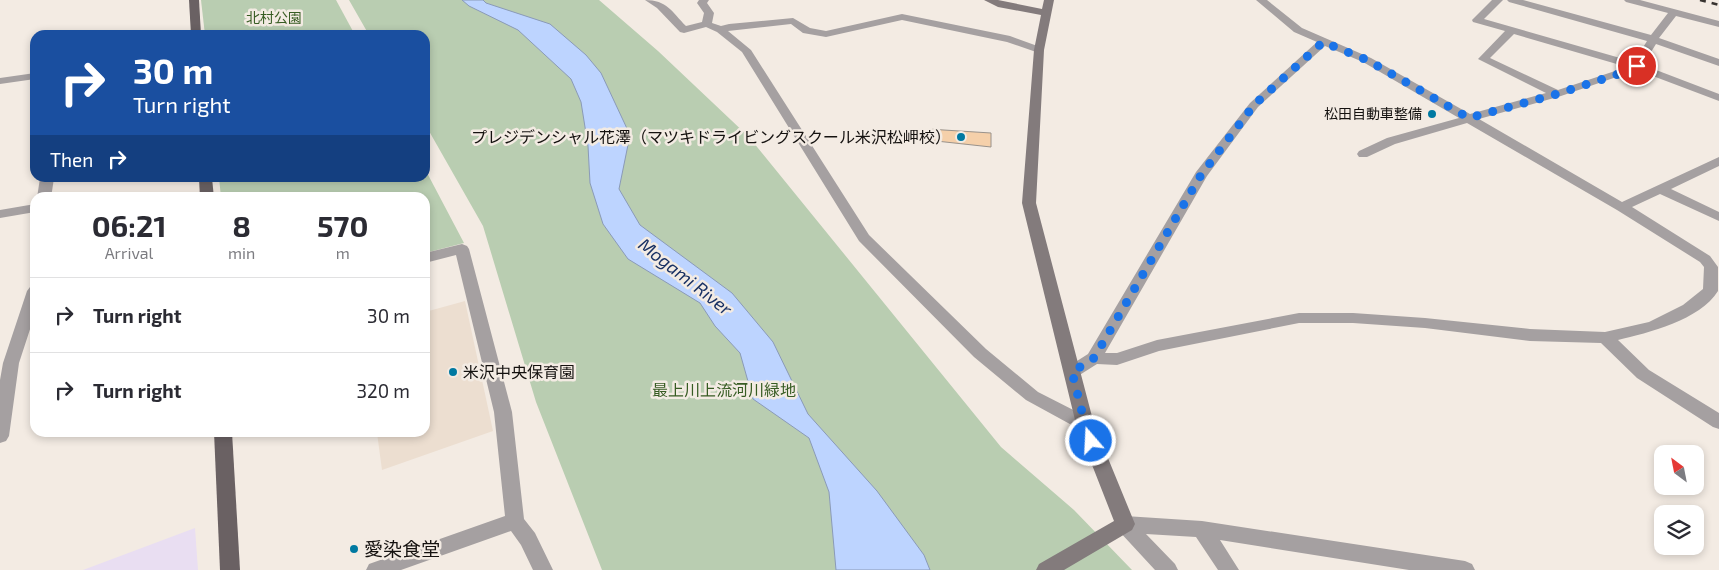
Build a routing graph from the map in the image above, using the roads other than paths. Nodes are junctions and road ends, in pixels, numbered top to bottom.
1 (194, 0) edge
2 (650, 0) edge
3 (704, 0) edge
4 (989, 0) edge
5 (1261, 0) edge
6 (1498, 0) edge
7 (1512, 0) edge
8 (1629, 0) edge
9 (1048, 6) edge
10 (1674, 12) junction
11 (707, 24) junction
12 (1719, 24) edge
13 (196, 30) edge
14 (721, 30) junction
15 (1512, 30) junction
16 (1653, 39) junction
17 (1323, 42) junction
18 (1039, 50) junction
19 (1719, 63) edge
20 (1637, 66) junction
21 (30, 77) edge
22 (0, 81) edge
23 (1557, 94) junction
24 (1719, 98) edge
25 (1469, 118) junction
26 (1363, 154) dead end
27 (1719, 161) edge
28 (1661, 188) junction
29 (1622, 207) junction
30 (30, 209) edge
31 (0, 214) edge
32 (1719, 217) edge
33 (430, 257) edge
34 (1715, 267) edge
35 (1714, 294) edge
36 (30, 306) edge
37 (1605, 338) junction
38 (1094, 358) junction
39 (1072, 372) junction
40 (1719, 422) edge
41 (1085, 424) junction
42 (0, 436) edge
43 (222, 437) edge
44 (515, 521) junction
45 (1124, 524) junction
46 (1202, 529) junction
47 (230, 570) edge
48 (376, 570) edge
49 (543, 570) edge
50 (1046, 570) edge
51 (1168, 570) edge
52 (1229, 570) edge
53 (1465, 570) edge

1 - 13 main road
2 - 11 street
3 - 11 street
4 - 9 street
5 - 17 street
6 - 15 street
7 - 16 street
8 - 10 street
9 - 18 street
10 - 12 street
10 - 16 street
11 - 14 street
14 - 18 street
14 - 41 street
15 - 20 street
15 - 23 street
16 - 19 street
16 - 20 street
17 - 25 street
17 - 38 street
18 - 39 street
20 - 23 street
20 - 24 street
21 - 22 street
23 - 25 street
25 - 26 street
25 - 29 street
27 - 28 street
28 - 29 street
28 - 32 street
29 - 34 street
30 - 31 street
33 - 44 street
34 - 35 street
35 - 37 street
36 - 42 street
37 - 38 street
37 - 40 street
38 - 39 street
39 - 41 street
41 - 45 street
43 - 47 main road
44 - 48 street
44 - 49 street
45 - 46 street
45 - 50 street
45 - 51 street
46 - 52 street
46 - 53 street

